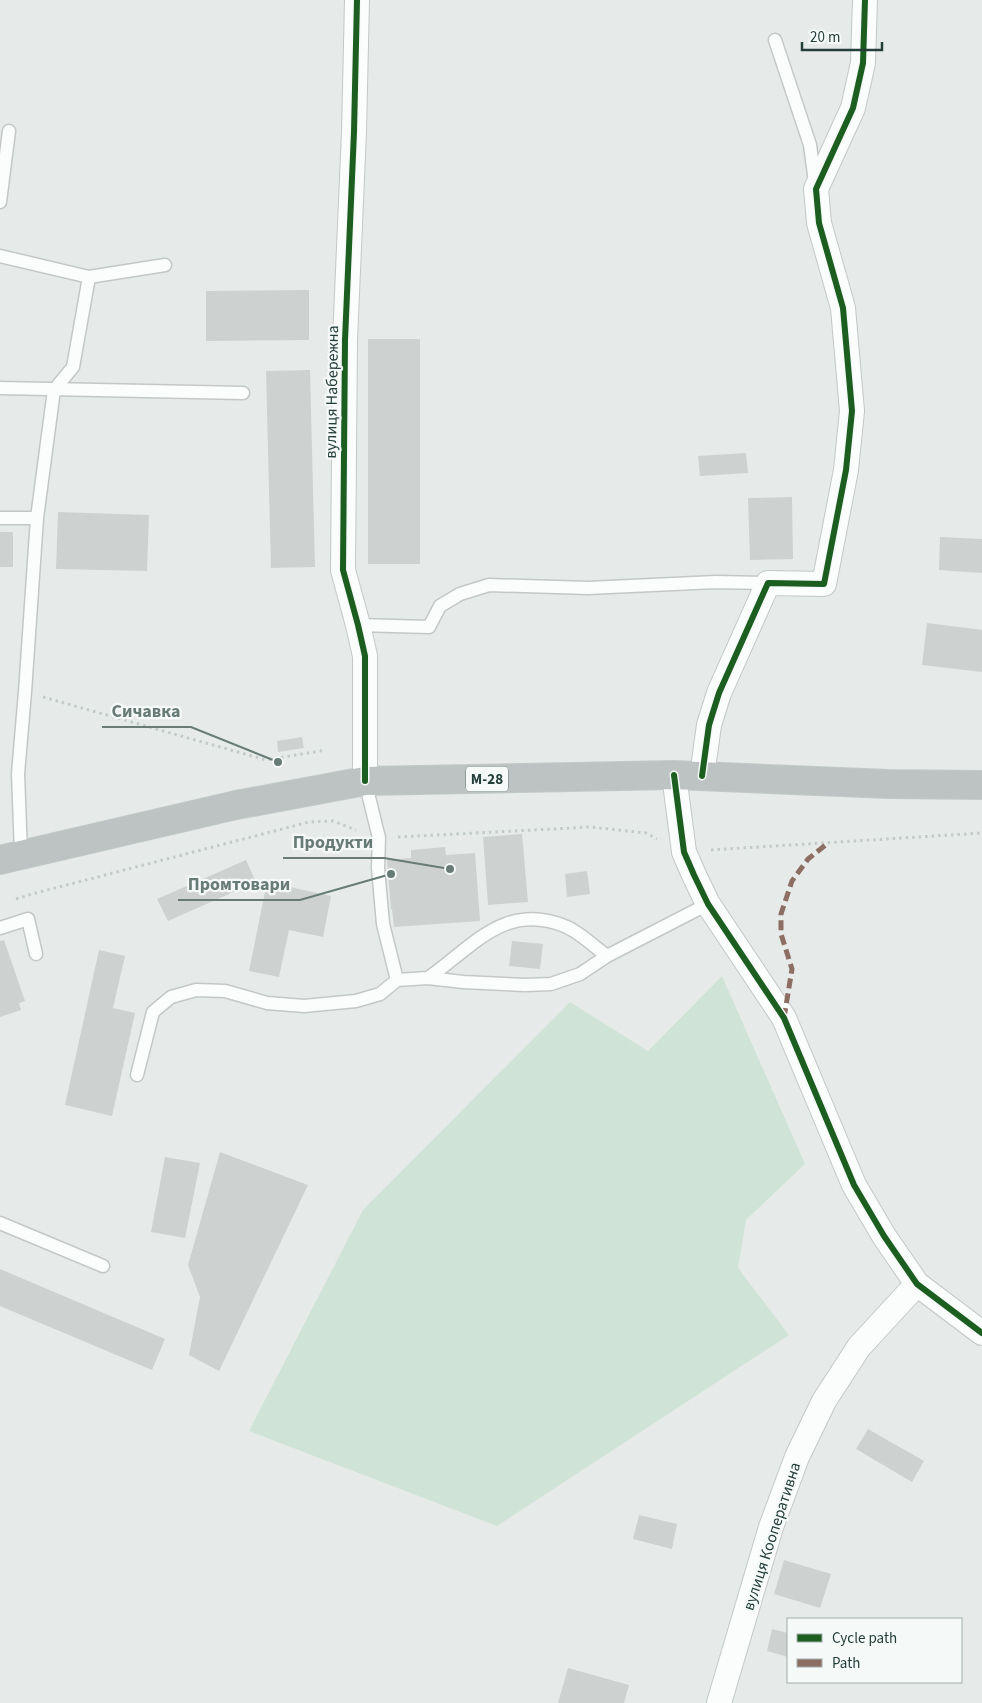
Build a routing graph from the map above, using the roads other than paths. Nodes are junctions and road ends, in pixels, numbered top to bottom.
1 (357, 0) edge
2 (865, 0) edge
3 (775, 40) dead end
4 (9, 131) dead end
5 (816, 189) junction
6 (0, 202) edge
7 (0, 256) edge
8 (165, 265) dead end
9 (89, 277) junction
10 (0, 388) edge
11 (54, 390) junction
12 (243, 393) dead end
13 (0, 518) edge
14 (37, 518) junction
15 (768, 583) junction
16 (358, 625) junction
17 (674, 775) junction
18 (702, 776) junction
19 (365, 781) junction
20 (982, 785) edge
21 (11, 857) edge
22 (708, 904) junction
23 (0, 928) edge
24 (36, 954) dead end
25 (607, 956) junction
26 (428, 978) junction
27 (397, 980) junction
28 (137, 1075) dead end
29 (0, 1223) edge
30 (103, 1266) dead end
31 (917, 1284) junction
32 (982, 1333) edge
33 (719, 1703) edge

1 - 16 street, вулиця Набережна
2 - 5 street
3 - 5 lane
4 - 6 lane
5 - 15 street
7 - 9 lane
8 - 9 lane
9 - 11 lane
10 - 11 lane
11 - 12 lane
11 - 14 lane
13 - 14 lane
14 - 21 lane
15 - 16 lane
15 - 18 street
16 - 19 street, вулиця Набережна
17 - 18 highway, М-28
17 - 19 highway, М-28
17 - 22 street
18 - 20 highway, М-28
19 - 21 highway, М-28
19 - 27 lane
22 - 25 lane
22 - 31 street
23 - 24 lane
25 - 26 lane
25 - 26 lane
26 - 27 lane
27 - 28 lane
29 - 30 lane
31 - 32 street
31 - 33 street, вулиця Кооперативна

